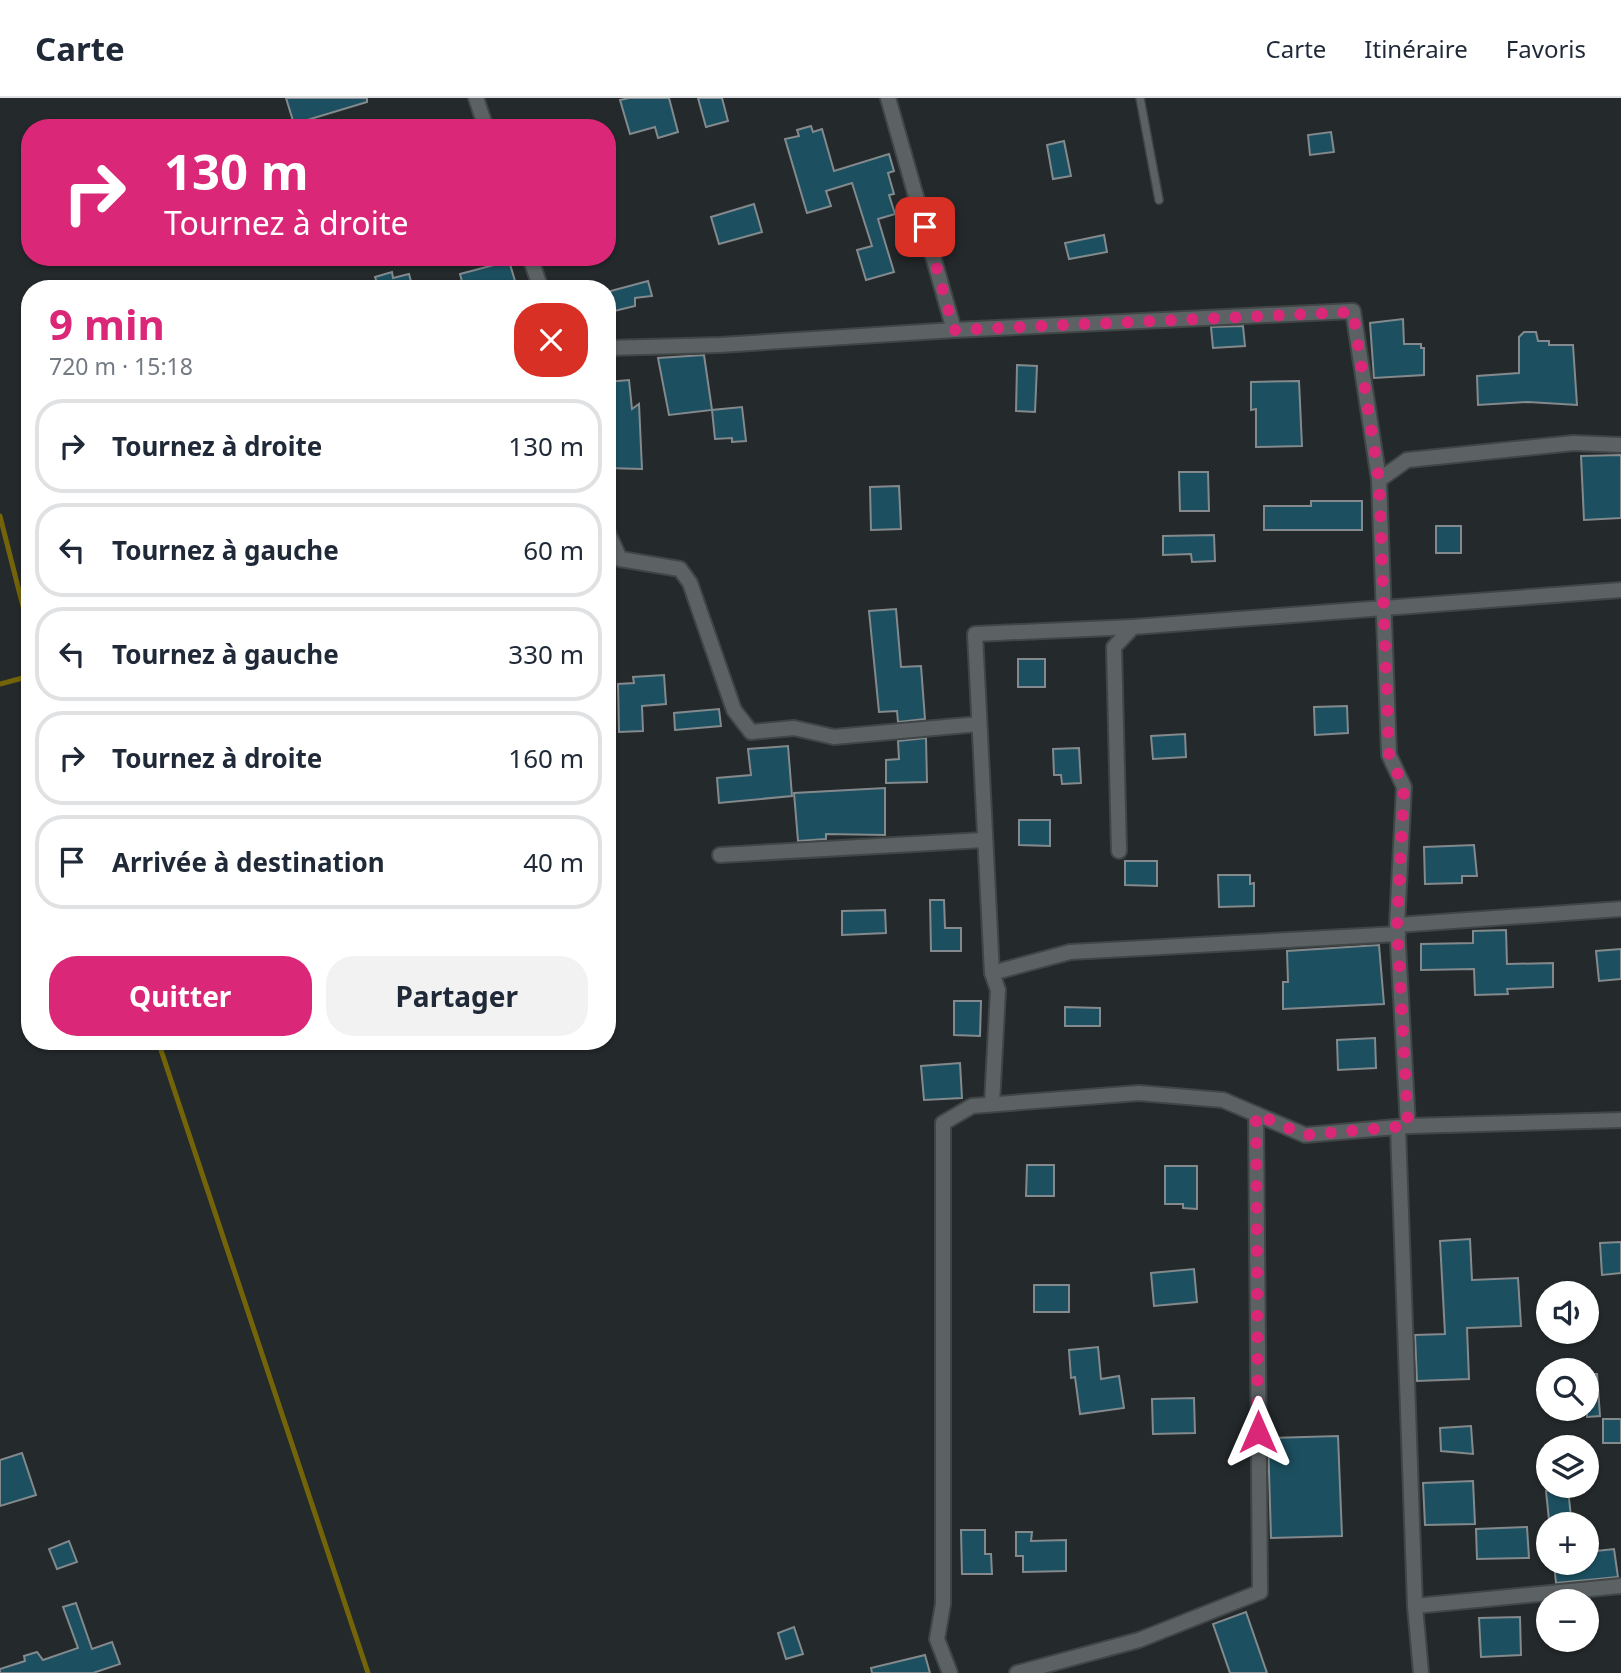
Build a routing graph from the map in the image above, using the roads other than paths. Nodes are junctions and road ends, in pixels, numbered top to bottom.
1 (476, 98) edge
2 (888, 98) edge
3 (1140, 98) edge
4 (483, 119) edge
5 (1159, 200) dead end
6 (954, 330) junction
7 (616, 348) edge
8 (1621, 445) edge
9 (1379, 480) junction
10 (616, 549) edge
11 (1621, 590) edge
12 (1385, 607) junction
13 (1133, 627) junction
14 (979, 724) junction
15 (984, 840) junction
16 (1119, 851) dead end
17 (720, 855) dead end
18 (1621, 909) edge
19 (1397, 930) junction
20 (992, 973) junction
21 (992, 1104) junction
22 (1256, 1114) junction
23 (1621, 1120) edge
24 (1403, 1127) junction
25 (1621, 1586) edge
26 (1415, 1606) junction
27 (950, 1673) edge
28 (1017, 1673) edge
29 (1421, 1673) edge

1 - 4 street
2 - 6 street
3 - 5 lane
6 - 7 street
6 - 9 street
8 - 9 street
9 - 12 street
10 - 14 street
11 - 12 street
12 - 13 street
12 - 19 street
13 - 14 street
13 - 16 street
14 - 15 street
15 - 17 street
15 - 20 street
18 - 19 street
19 - 20 street
19 - 24 street
20 - 21 street
21 - 22 street
21 - 27 street
22 - 24 street
22 - 28 street
23 - 24 street
24 - 26 street
25 - 26 street
26 - 29 street

